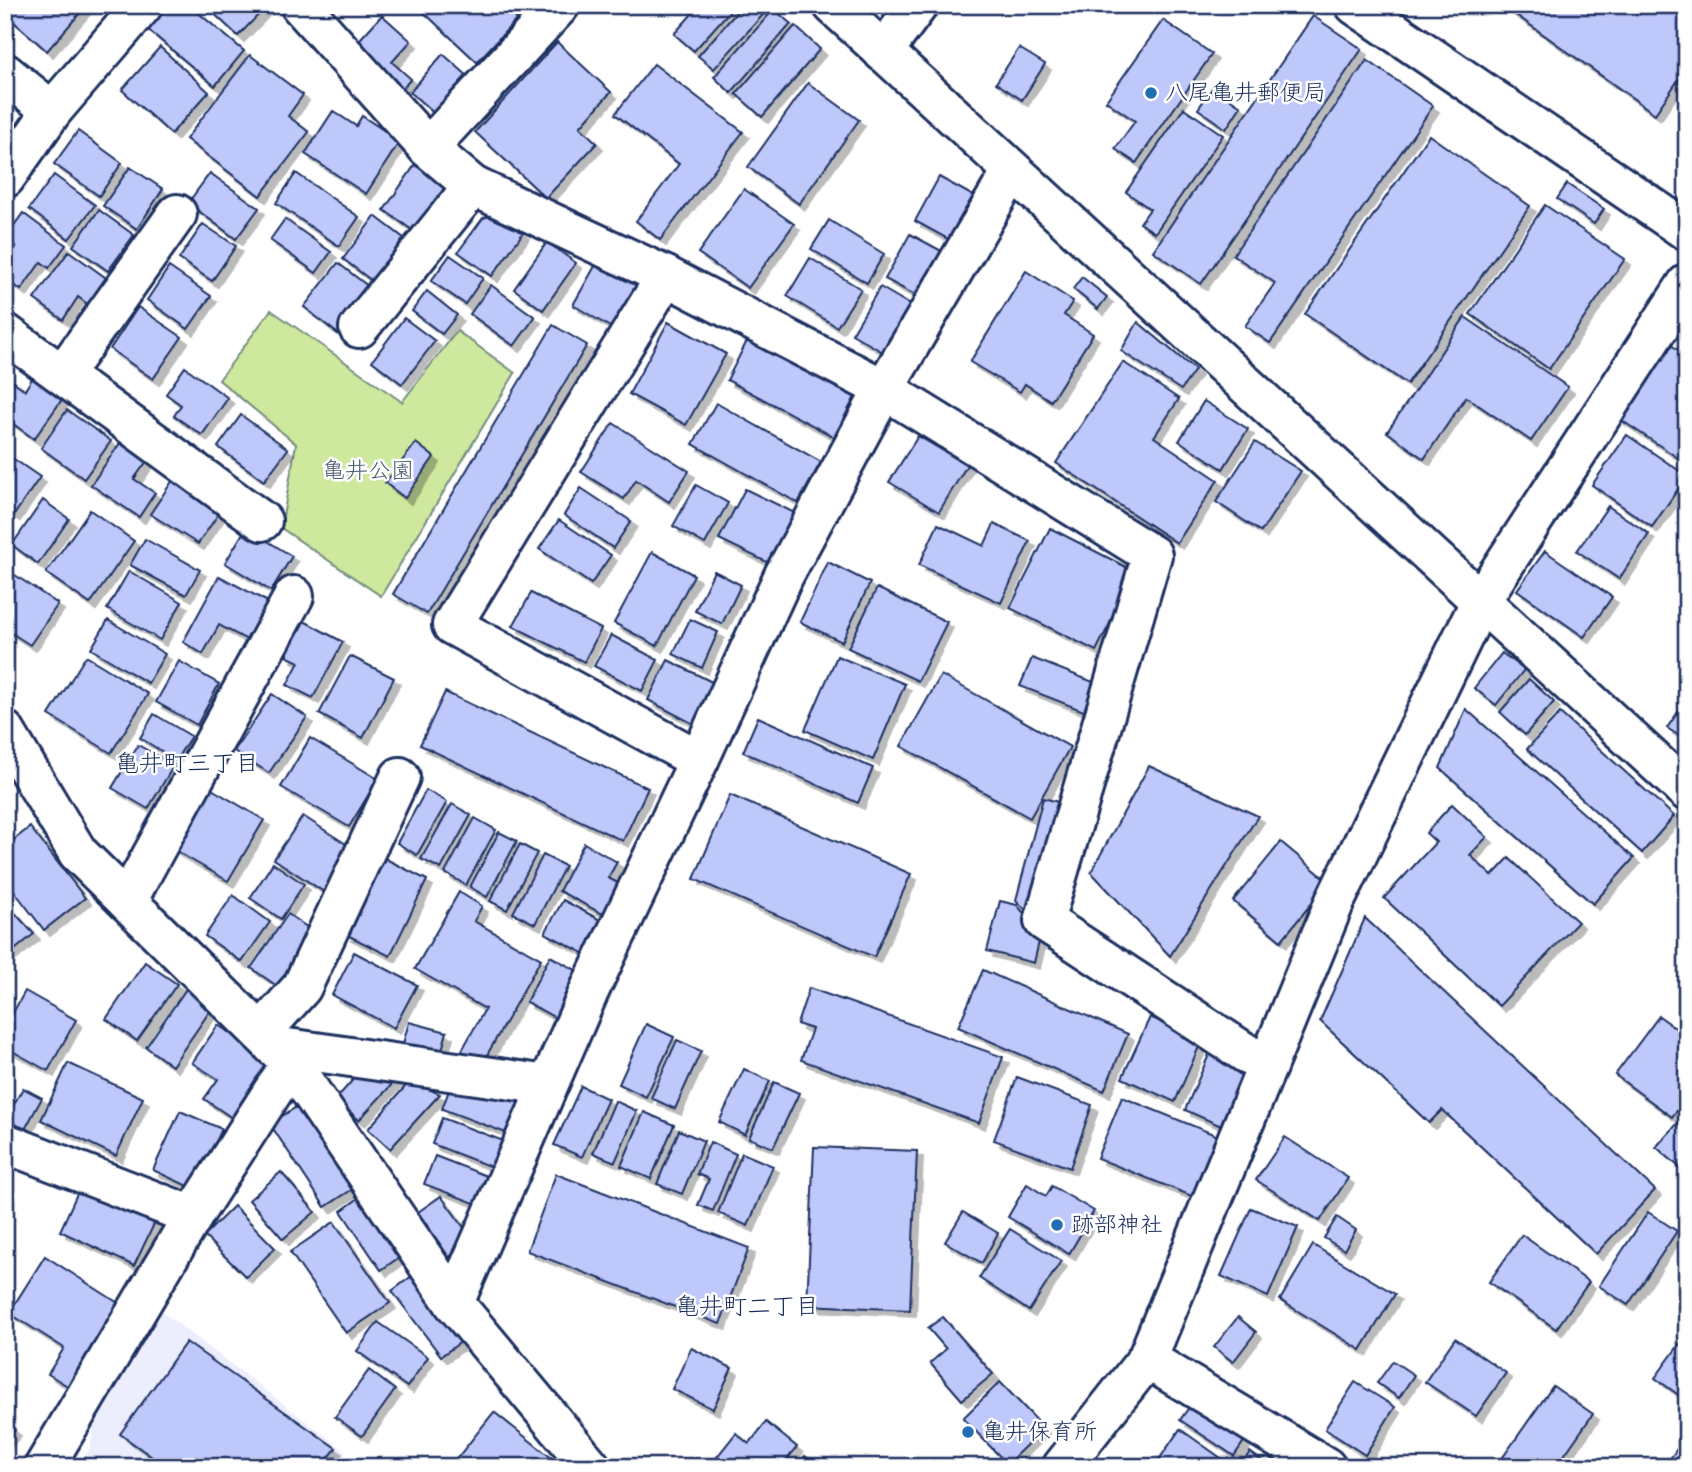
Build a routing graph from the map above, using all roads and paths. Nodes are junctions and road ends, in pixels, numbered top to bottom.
1 (143, 5) edge
2 (300, 5) edge
3 (560, 5) edge
4 (833, 5) edge
5 (918, 5) edge
6 (1355, 5) edge
7 (883, 52) junction
8 (5, 73) edge
9 (52, 111) junction
10 (428, 148) junction
11 (1012, 171) junction
12 (5, 178) edge
13 (473, 186) junction
14 (177, 214) dead end
15 (1687, 232) edge
16 (666, 276) junction
17 (1687, 284) edge
18 (359, 328) dead end
19 (5, 333) edge
20 (63, 374) junction
21 (884, 388) junction
22 (262, 521) dead end
23 (293, 596) dead end
24 (1481, 600) junction
25 (5, 731) edge
26 (699, 760) junction
27 (400, 777) dead end
28 (1687, 791) edge
29 (127, 901) junction
30 (275, 1047) junction
31 (1267, 1067) junction
32 (548, 1085) junction
33 (5, 1143) edge
34 (193, 1216) junction
35 (454, 1303) junction
36 (1147, 1359) junction
37 (44, 1467) edge
38 (591, 1467) edge
39 (1062, 1467) edge
40 (1326, 1467) edge

1 - 9 street
2 - 10 street
3 - 10 street
4 - 7 street
5 - 7 street
6 - 15 street
7 - 11 street
8 - 9 street
9 - 12 street
10 - 13 street
11 - 21 street
11 - 24 street
13 - 16 street
13 - 18 street
14 - 20 street
16 - 21 street
16 - 26 street
17 - 24 street
19 - 20 street
20 - 22 street
21 - 26 street
21 - 31 street
23 - 29 street
24 - 28 street
24 - 31 street
25 - 29 street
26 - 32 street
27 - 30 street
29 - 30 street
30 - 32 street
30 - 34 street
30 - 35 street
31 - 36 street
32 - 35 street
33 - 34 street
34 - 37 street
35 - 38 street
36 - 39 street
36 - 40 street

